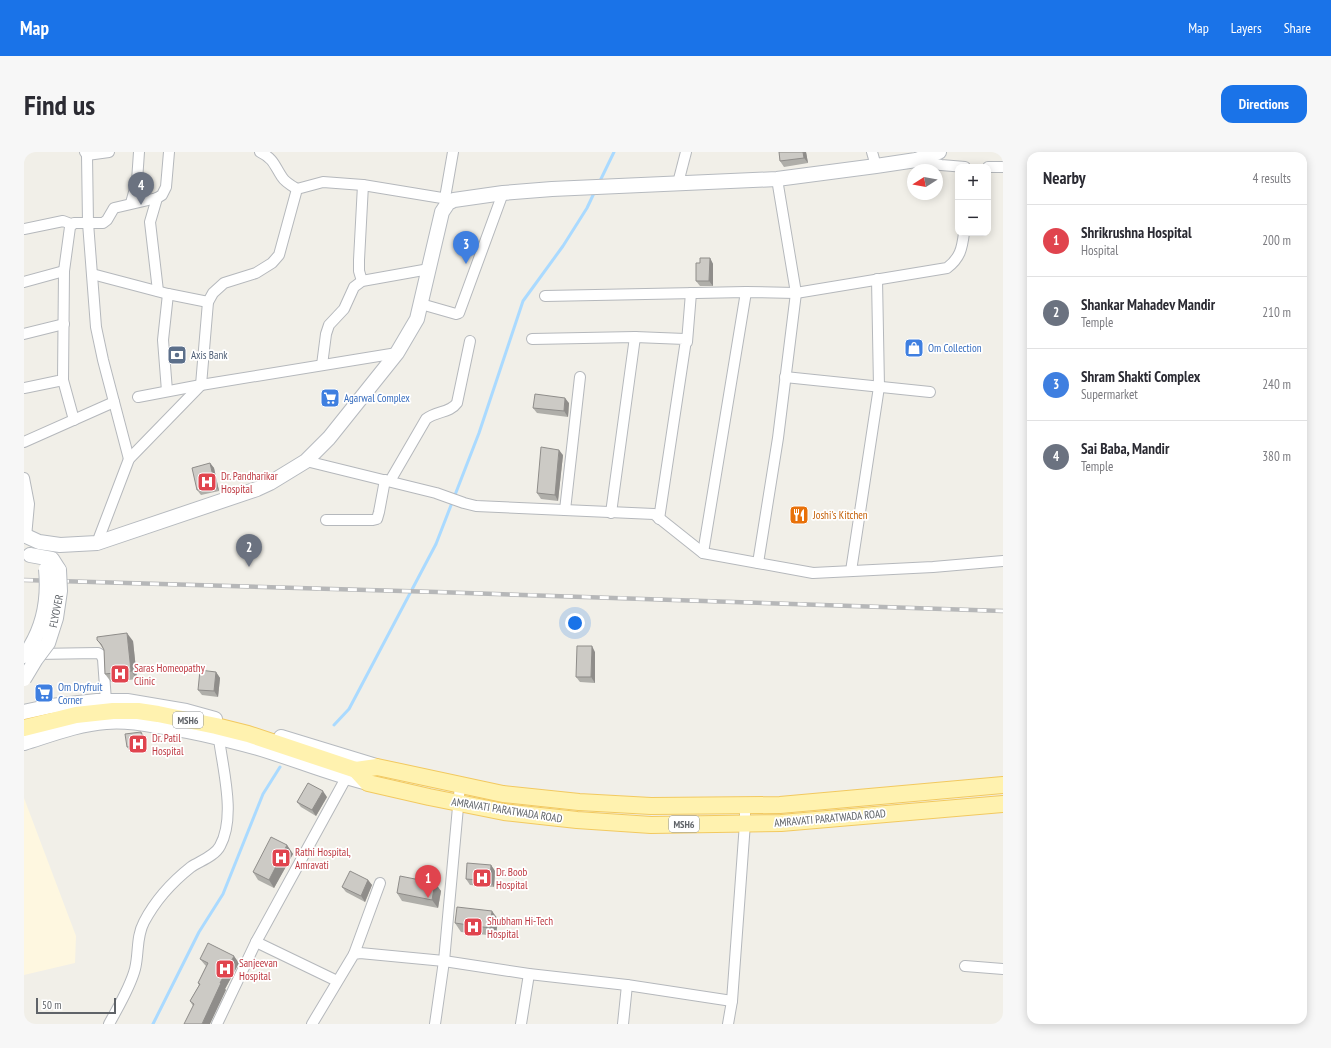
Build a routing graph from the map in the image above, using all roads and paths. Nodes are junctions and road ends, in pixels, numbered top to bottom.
1 (109, 152) edge
2 (138, 152) edge
3 (169, 152) edge
4 (260, 152) edge
5 (453, 152) edge
6 (686, 152) edge
7 (872, 152) edge
8 (939, 152) edge
9 (86, 154) edge
10 (916, 160) junction
11 (876, 166) junction
12 (955, 166) edge
13 (991, 167) edge
14 (1003, 167) edge
15 (776, 179) junction
16 (678, 183) junction
17 (363, 185) junction
18 (297, 190) junction
19 (504, 193) junction
20 (157, 198) junction
21 (449, 199) junction
22 (131, 204) junction
23 (88, 223) junction
24 (71, 224) junction
25 (24, 229) edge
26 (964, 236) edge
27 (429, 269) junction
28 (64, 271) junction
29 (92, 274) junction
30 (878, 279) junction
31 (362, 281) junction
32 (24, 282) edge
33 (163, 292) junction
34 (746, 292) junction
35 (691, 293) junction
36 (796, 293) junction
37 (545, 296) dead end
38 (208, 302) junction
39 (421, 304) junction
40 (64, 324) junction
41 (24, 334) edge
42 (636, 337) junction
43 (532, 339) dead end
44 (470, 341) dead end
45 (687, 342) junction
46 (397, 353) junction
47 (322, 365) junction
48 (580, 377) dead end
49 (785, 377) junction
50 (63, 380) junction
51 (202, 385) junction
52 (879, 387) junction
53 (24, 388) edge
54 (167, 392) junction
55 (930, 392) dead end
56 (138, 397) dead end
57 (114, 402) junction
58 (74, 420) junction
59 (24, 442) edge
60 (129, 459) junction
61 (306, 461) junction
62 (24, 478) edge
63 (388, 481) junction
64 (565, 510) junction
65 (611, 513) junction
66 (659, 519) junction
67 (326, 520) dead end
68 (25, 536) edge
69 (97, 543) junction
70 (704, 553) junction
71 (27, 554) edge
72 (1003, 561) edge
73 (758, 563) junction
74 (851, 571) junction
75 (24, 655) edge
76 (24, 679) edge
77 (106, 701) junction
78 (24, 712) edge
79 (27, 725) edge
80 (219, 739) junction
81 (24, 744) edge
82 (377, 767) junction
83 (350, 772) junction
84 (460, 785) junction
85 (1003, 785) edge
86 (459, 803) junction
87 (1003, 804) edge
88 (745, 805) junction
89 (745, 824) junction
90 (380, 883) dead end
91 (256, 942) junction
92 (354, 954) junction
93 (444, 961) junction
94 (964, 966) dead end
95 (1003, 969) edge
96 (529, 974) junction
97 (337, 981) junction
98 (627, 985) junction
99 (732, 1001) junction
100 (109, 1024) edge
101 (217, 1024) edge
102 (312, 1024) edge
103 (435, 1024) edge
104 (521, 1024) edge
105 (623, 1024) edge
106 (728, 1024) edge

1 - 9 street
2 - 22 street
3 - 20 street
4 - 18 street
5 - 21 street
6 - 16 street
7 - 11 street
8 - 10 street
9 - 23 street
10 - 11 street
10 - 12 street
11 - 15 street
13 - 14 street
15 - 16 street
15 - 36 street
16 - 19 street
17 - 18 street
17 - 21 street
17 - 31 street
18 - 38 street
19 - 21 street
19 - 39 street
20 - 22 street
20 - 33 street
21 - 27 street
22 - 23 street
23 - 24 street
23 - 29 street
24 - 25 street
24 - 28 street
26 - 30 street
27 - 31 street
27 - 39 street
28 - 32 street
28 - 40 street
29 - 33 street
29 - 57 street
30 - 36 street
30 - 52 street
31 - 47 street
33 - 38 street
33 - 54 street
34 - 35 street
34 - 36 street
34 - 70 street
35 - 37 street
35 - 45 street
36 - 49 street
38 - 51 street
39 - 46 street
40 - 41 street
40 - 50 street
42 - 43 street
42 - 45 street
42 - 65 street
44 - 63 street
45 - 66 street
46 - 47 street
46 - 61 street
47 - 51 street
48 - 64 street
49 - 52 street
49 - 73 street
50 - 53 street
50 - 58 street
51 - 54 street
51 - 60 street
52 - 55 street
52 - 74 street
54 - 56 street
57 - 58 street
57 - 60 street
58 - 59 street
60 - 69 street
61 - 63 street
61 - 69 street
62 - 68 street
63 - 64 street
63 - 67 street
64 - 65 street
65 - 66 street
66 - 70 street
68 - 69 street
70 - 73 street
71 - 75 street, FLYOVER, bridge
71 - 76 street, FLYOVER, bridge
72 - 74 street
73 - 74 street
75 - 77 street
77 - 78 street, MSH6
77 - 82 street, MSH6
79 - 83 main road, MSH6
80 - 81 street, MSH6
80 - 83 street, MSH6
80 - 100 street
82 - 83 main road, MSH6
82 - 84 main road, MSH6
83 - 86 main road, AMRAVATI PARATWADA ROAD / MSH6
83 - 91 street
84 - 86 street
84 - 88 main road, MSH6
85 - 88 main road, MSH6
86 - 89 main road, AMRAVATI PARATWADA ROAD / MSH6
86 - 93 street
87 - 89 main road, AMRAVATI PARATWADA ROAD / MSH6
88 - 89 street
89 - 99 street
90 - 92 street
91 - 97 street
91 - 101 street
92 - 93 street
92 - 97 street
93 - 96 street
93 - 103 street
94 - 95 street
96 - 98 street
96 - 104 street
97 - 102 street
98 - 99 street
98 - 105 street
99 - 106 street

